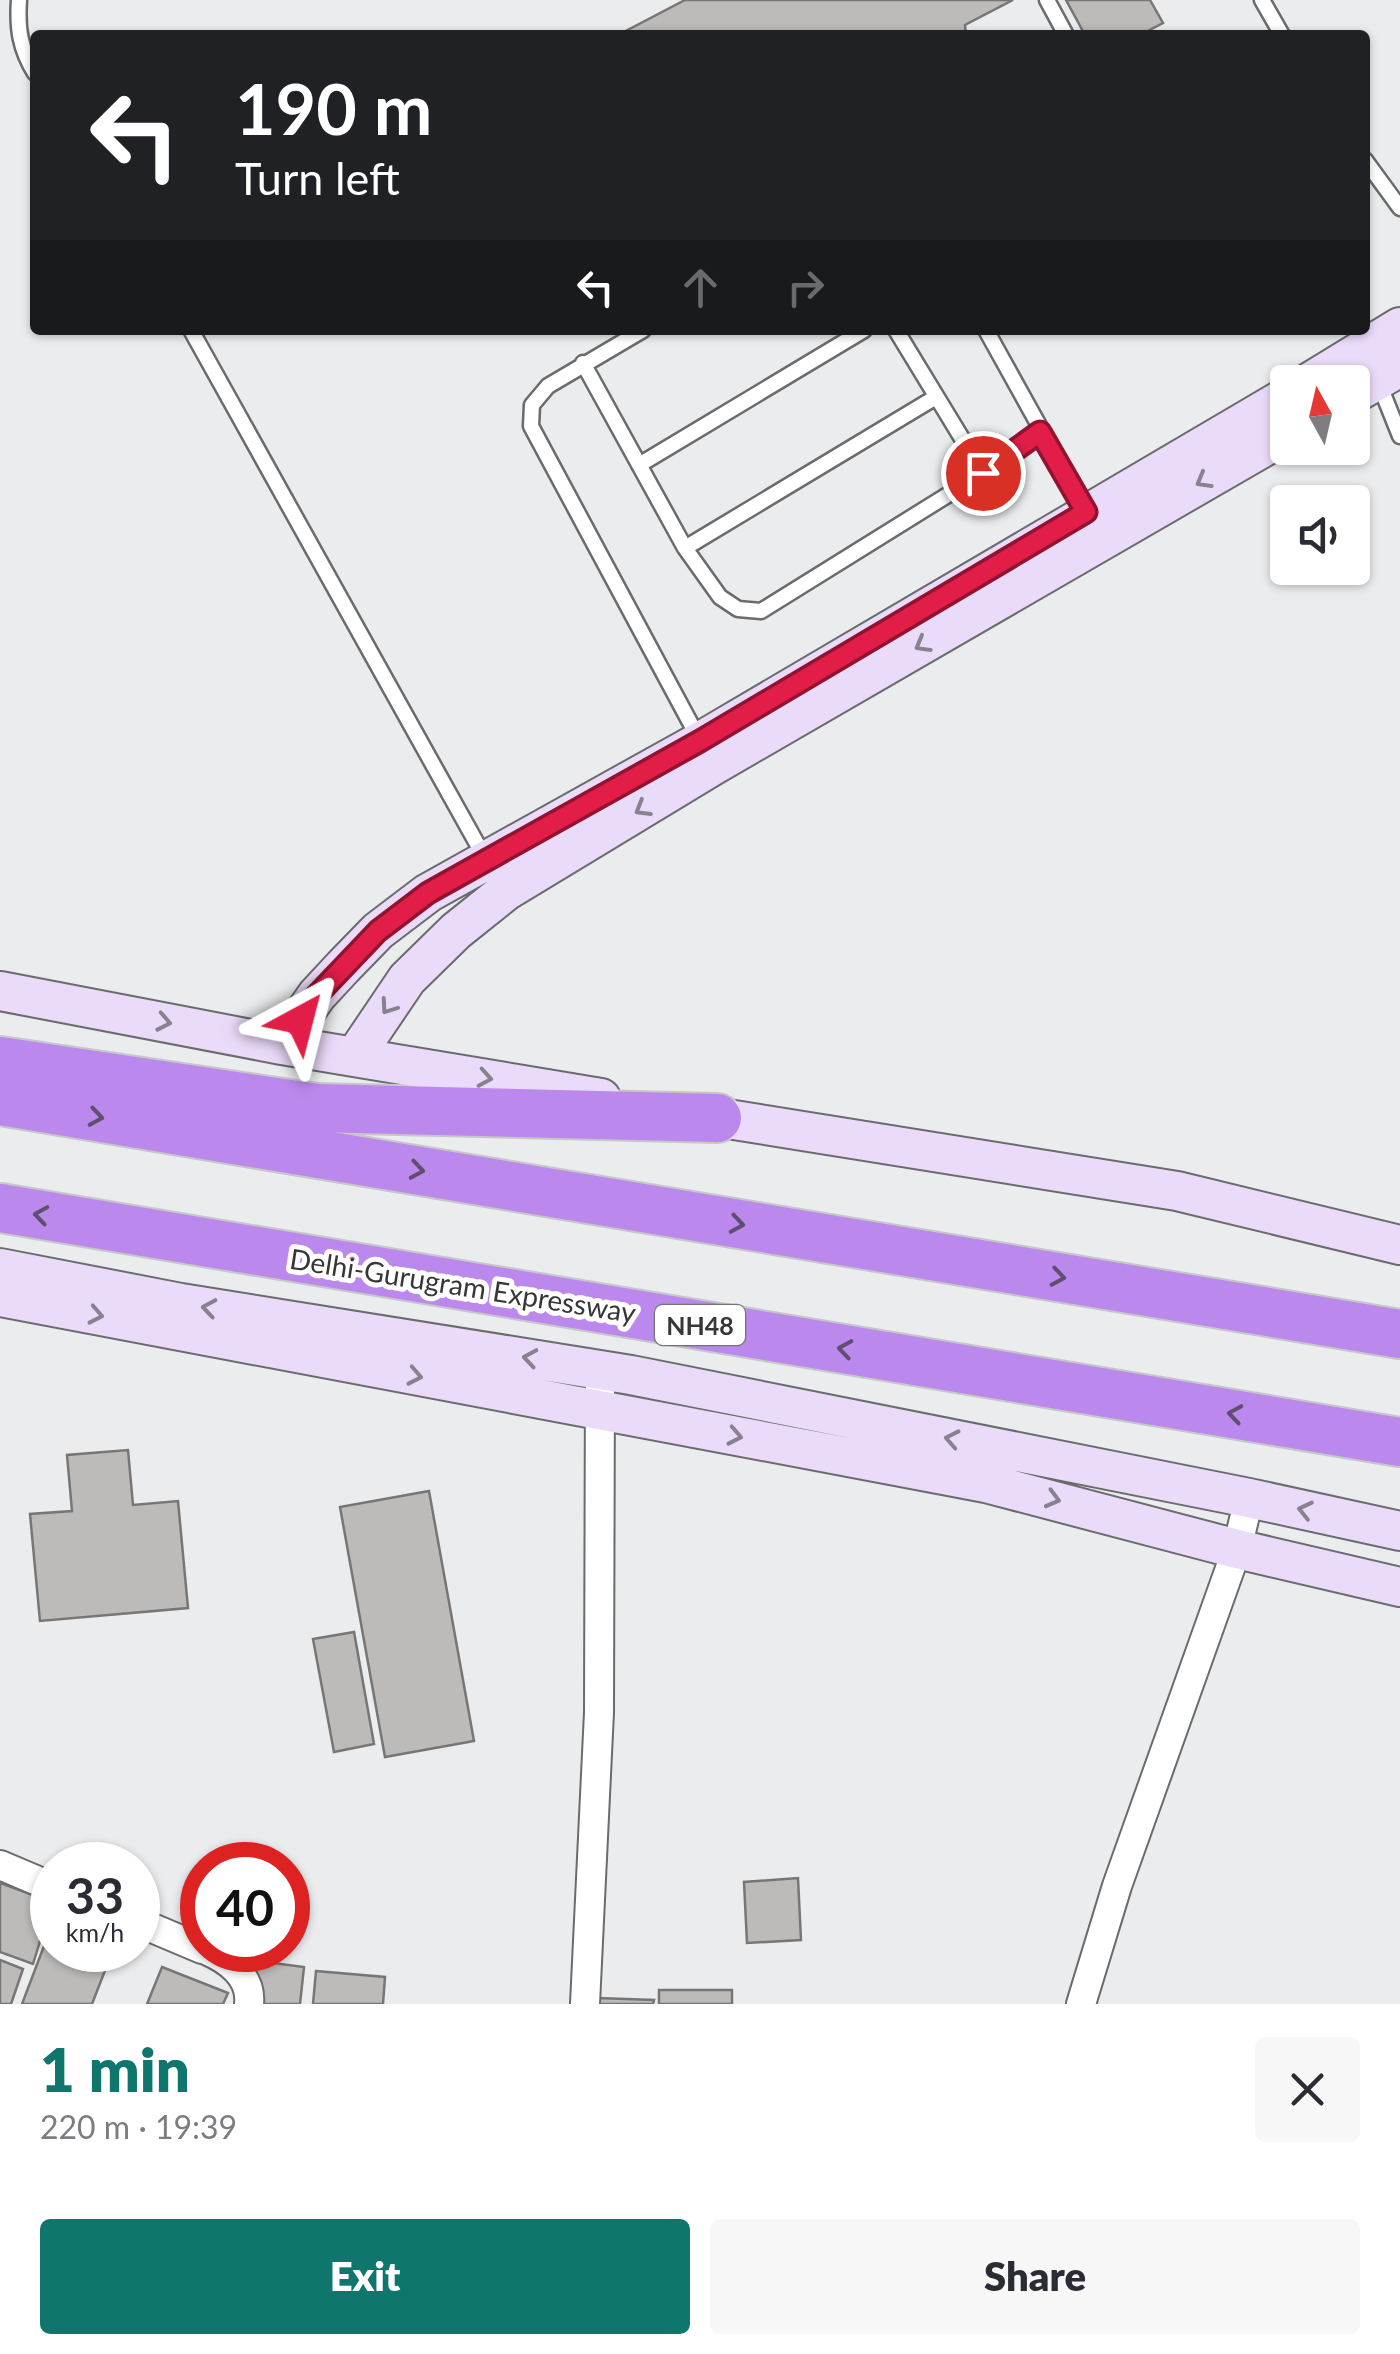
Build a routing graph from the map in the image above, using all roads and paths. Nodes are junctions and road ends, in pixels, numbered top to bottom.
1 (19, 0) edge
2 (1047, 0) edge
3 (1262, 0) edge
4 (1063, 30) edge
5 (1279, 30) edge
6 (30, 64) edge
7 (1370, 167) edge
8 (1400, 208) edge
9 (1400, 327) edge
10 (194, 335) edge
11 (634, 335) edge
12 (856, 335) edge
13 (899, 335) edge
14 (989, 335) edge
15 (583, 363) junction
16 (1338, 365) edge
17 (1377, 381) edge
18 (936, 397) junction
19 (1270, 406) edge
20 (1040, 432) junction
21 (1400, 436) edge
22 (1270, 442) edge
23 (639, 465) junction
24 (983, 473) junction
25 (1086, 512) junction
26 (685, 548) junction
27 (708, 753) junction
28 (496, 876) junction
29 (0, 990) edge
30 (282, 1045) junction
31 (354, 1056) junction
32 (0, 1060) edge
33 (0, 1101) edge
34 (717, 1118) junction
35 (0, 1208) edge
36 (1400, 1245) edge
37 (0, 1268) edge
38 (0, 1297) edge
39 (1400, 1334) edge
40 (600, 1370) junction
41 (598, 1410) junction
42 (1400, 1442) edge
43 (1249, 1498) junction
44 (1400, 1532) edge
45 (1237, 1549) junction
46 (1400, 1587) edge
47 (0, 1865) edge
48 (30, 1877) edge
49 (237, 1972) edge
50 (249, 2002) edge
51 (585, 2004) edge
52 (1081, 2004) edge

1 - 6 lane
2 - 4 lane
3 - 5 lane
7 - 8 lane
9 - 16 street
10 - 28 lane
11 - 15 lane
12 - 23 lane
13 - 18 lane
14 - 20 lane
15 - 23 lane
15 - 27 lane
17 - 21 lane
18 - 24 lane
18 - 26 lane
19 - 25 street
20 - 24 lane
20 - 25 lane
22 -> 27 street
23 - 26 lane
24 - 26 lane
25 - 27 street
27 - 28 street
28 - 30 street
28 -> 31 street
29 -> 30 street
30 - 31 street
31 -> 34 street
32 - 34 highway
33 -> 39 highway
34 - 36 street
42 -> 35 highway, Delhi-Gurugram Expressway / NH48
40 -> 37 street
38 -> 41 street
40 - 41 street
43 -> 40 street
41 -> 45 street
41 - 51 street
44 -> 43 street
43 - 45 street
45 - 46 street
45 - 52 street
47 - 48 street
49 - 50 street

